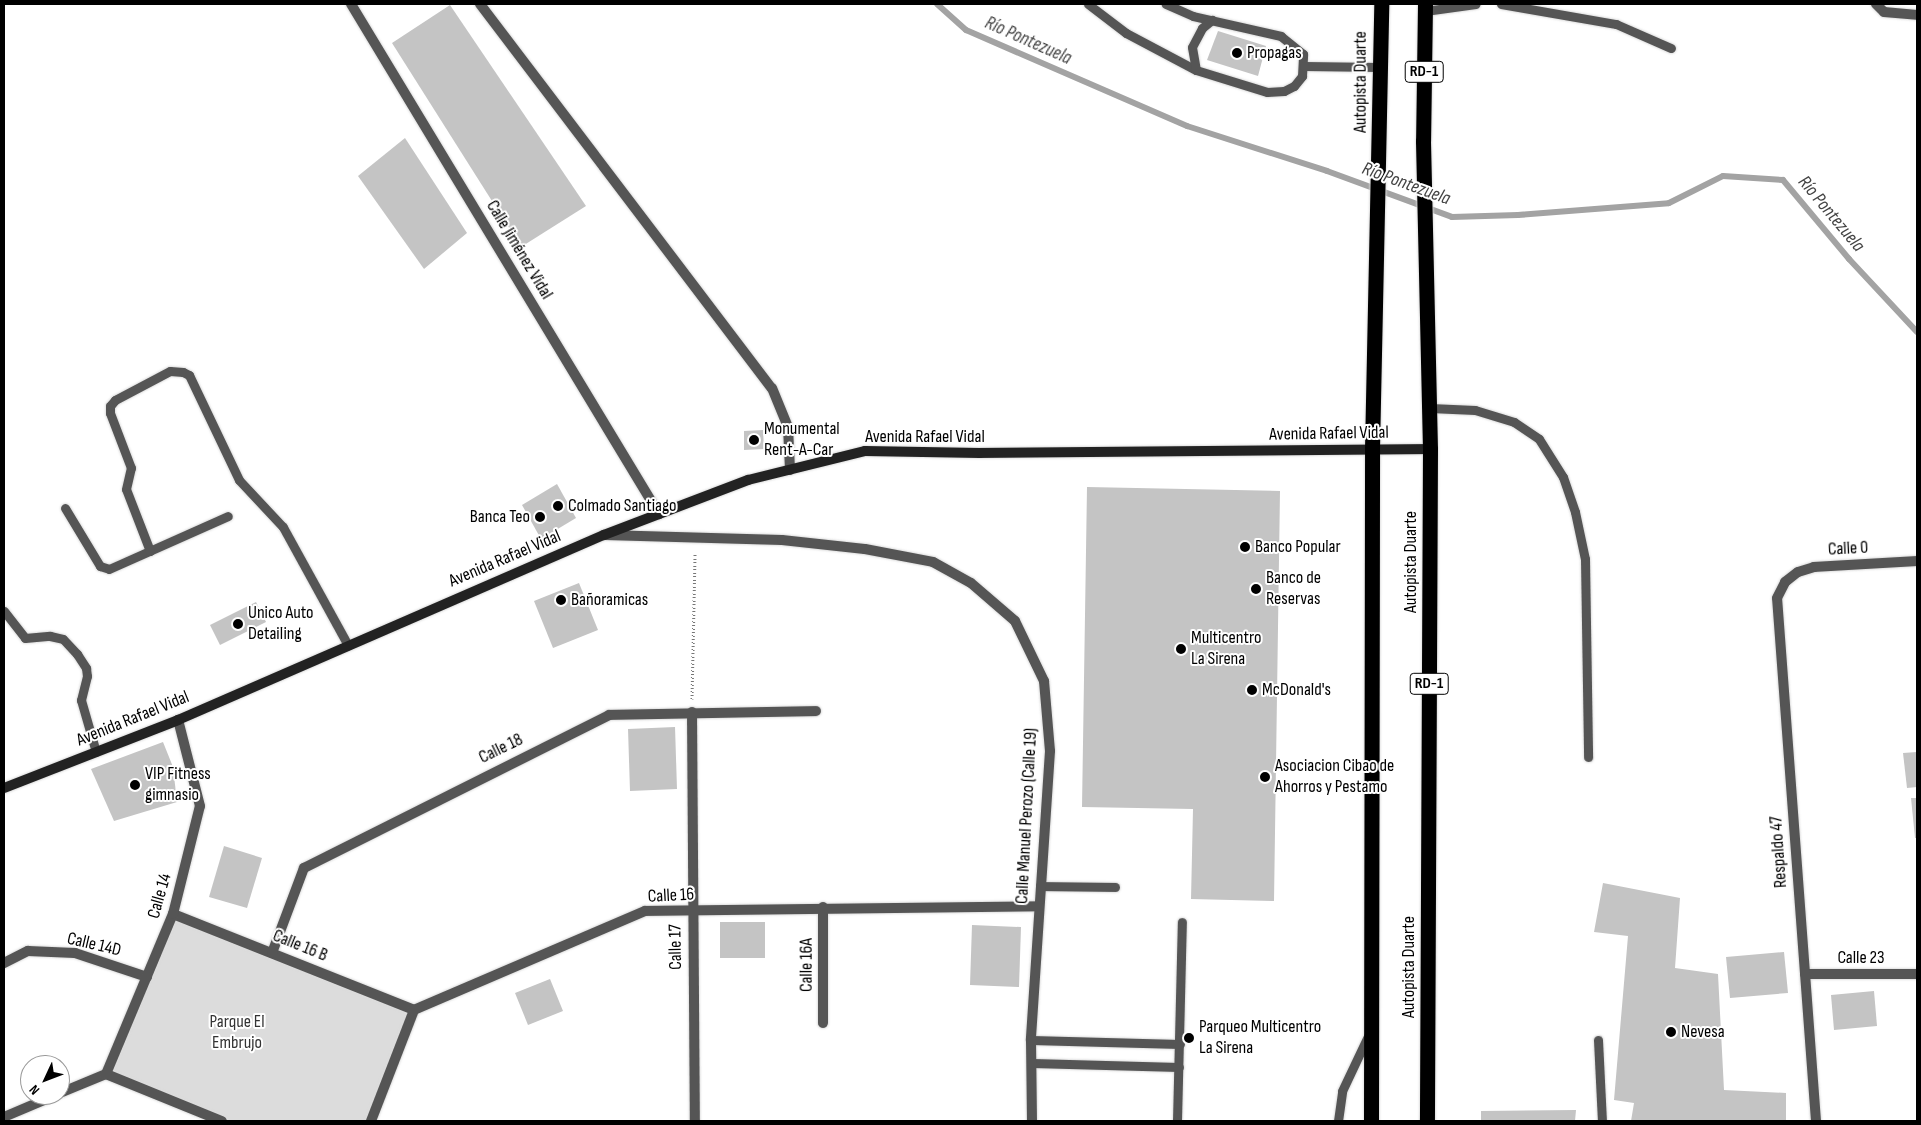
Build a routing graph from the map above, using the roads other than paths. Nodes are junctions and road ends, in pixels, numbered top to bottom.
1 (351, 4) edge
2 (480, 4) edge
3 (1088, 4) edge
4 (1166, 4) edge
5 (1381, 4) edge
6 (1476, 4) edge
7 (1501, 4) edge
8 (1876, 4) edge
9 (1426, 6) edge
10 (1917, 15) edge
11 (1212, 20) junction
12 (1671, 48) dead end
13 (1304, 66) junction
14 (1379, 67) junction
15 (1196, 70) junction
16 (1430, 408) junction
17 (1372, 449) junction
18 (1430, 449) junction
19 (790, 470) junction
20 (65, 508) dead end
21 (659, 514) junction
22 (228, 516) dead end
23 (604, 535) junction
24 (150, 551) junction
25 (1917, 561) edge
26 (1786, 582) joint
27 (4, 610) edge
28 (348, 645) junction
29 (816, 711) dead end
30 (692, 712) junction
31 (178, 720) junction
32 (96, 752) junction
33 (1588, 756) dead end
34 (4, 788) edge
35 (1040, 886) junction
36 (1115, 887) dead end
37 (823, 906) junction
38 (1039, 906) junction
39 (692, 911) junction
40 (173, 914) junction
41 (1182, 922) dead end
42 (272, 953) junction
43 (4, 963) edge
44 (1805, 974) junction
45 (1917, 974) edge
46 (147, 977) junction
47 (414, 1010) junction
48 (823, 1023) dead end
49 (1371, 1029) junction
50 (1032, 1040) junction
51 (1598, 1040) dead end
52 (1180, 1044) junction
53 (1032, 1063) junction
54 (1179, 1067) junction
55 (106, 1074) junction
56 (70, 1089) edge
57 (32, 1105) edge
58 (4, 1117) edge
59 (222, 1121) edge
60 (371, 1121) edge
61 (695, 1121) edge
62 (1032, 1121) edge
63 (1177, 1121) edge
64 (1338, 1121) edge
65 (1371, 1121) edge
66 (1427, 1121) edge
67 (1602, 1121) edge
68 (1816, 1121) edge

1 - 21 street, Calle Jiménez Vidal
2 - 19 street
3 - 15 lane
4 - 11 lane
5 - 14 highway, Autopista Duarte / RD-1
6 - 9 lane
7 - 12 lane
8 - 10 street
9 - 16 highway, Autopista Duarte / RD-1
11 - 13 lane
11 - 15 lane
13 - 14 lane
13 - 15 lane
14 - 17 highway, Autopista Duarte / RD-1
16 - 18 highway, Autopista Duarte / RD-1
16 - 33 lane
17 - 18 main road, Avenida Rafael Vidal
17 - 19 main road, Avenida Rafael Vidal
17 - 49 highway, Autopista Duarte / RD-1
18 - 66 highway, Autopista Duarte / RD-1
19 - 21 main road, Avenida Rafael Vidal
20 - 24 lane
21 - 23 main road, Avenida Rafael Vidal
22 - 24 lane
23 - 28 main road, Avenida Rafael Vidal
23 - 35 street, Calle Manuel Perozo (Calle 19)
24 - 28 lane
25 - 26 street, Calle 0
26 - 44 street, Respaldo 47
27 - 32 lane
28 - 31 main road, Avenida Rafael Vidal
29 - 30 street, Calle 18
30 - 39 street, Calle 17
30 - 42 street, Calle 18
31 - 32 main road, Avenida Rafael Vidal
31 - 40 street, Calle 14
32 - 34 main road, Avenida Rafael Vidal
35 - 36 lane
35 - 38 street, Calle Manuel Perozo (Calle 19)
37 - 38 street, Calle 16
37 - 39 street, Calle 16
37 - 48 street, Calle 16A
38 - 50 street, Calle Manuel Perozo (Calle 19)
39 - 47 street, Calle 16
39 - 61 street, Calle 17
40 - 42 street, Calle 16 B
40 - 46 street, Calle 14
41 - 52 lane
42 - 47 street, Calle 16 B
43 - 46 street, Calle 14D
44 - 45 street, Calle 23
44 - 68 street, Respaldo 47
46 - 55 street, Calle 14
47 - 60 street
49 - 64 lane
49 - 65 highway, Autopista Duarte / RD-1
50 - 52 lane
50 - 53 street, Calle Manuel Perozo (Calle 19)
51 - 67 lane
52 - 54 lane
53 - 54 lane
53 - 62 street, Calle Manuel Perozo (Calle 19)
54 - 63 lane
55 - 56 street
55 - 59 street
57 - 58 street

